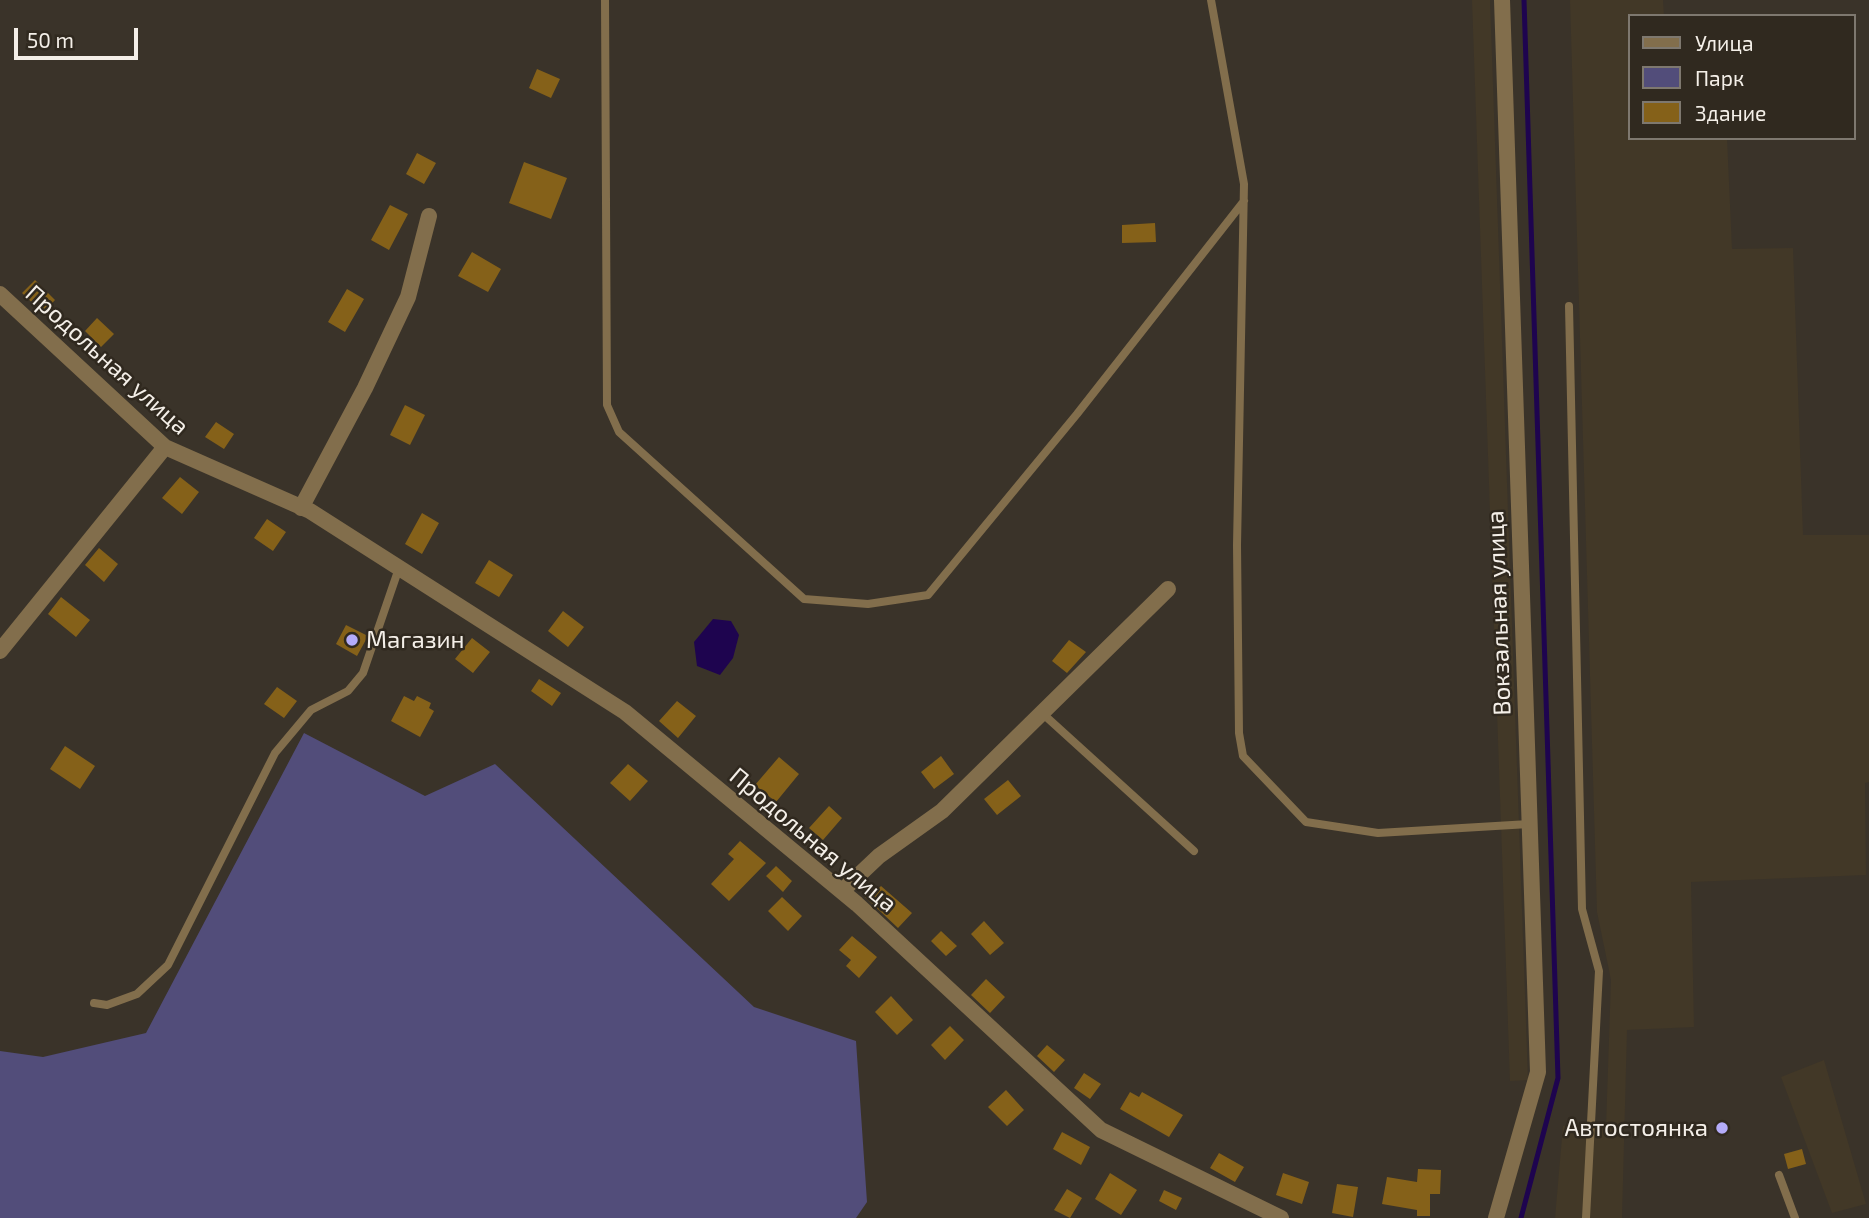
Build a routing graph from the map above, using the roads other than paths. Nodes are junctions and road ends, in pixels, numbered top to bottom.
1 (605, 0) edge
2 (1211, 0) edge
3 (1502, 0) edge
4 (1244, 201) junction
5 (429, 216) dead end
6 (0, 295) edge
7 (1569, 306) dead end
8 (165, 447) junction
9 (301, 508) junction
10 (399, 568) junction
11 (1168, 589) dead end
12 (0, 651) edge
13 (1042, 713) junction
14 (1529, 824) junction
15 (1194, 851) dead end
16 (842, 891) junction
17 (94, 1003) dead end
18 (1779, 1175) dead end
19 (1282, 1218) edge
20 (1496, 1218) edge
21 (1586, 1218) edge
22 (1795, 1218) edge

1 - 4 lane
2 - 4 lane
3 - 14 street, Вокзальная улица
4 - 14 lane
5 - 9 street
6 - 8 street, Продольная улица
7 - 21 lane
8 - 9 street, Продольная улица
8 - 12 street
9 - 10 street, Продольная улица
10 - 16 street, Продольная улица
10 - 17 lane
11 - 13 street
13 - 15 lane
13 - 16 street
14 - 20 street, Вокзальная улица
16 - 19 street, Продольная улица
18 - 22 lane

